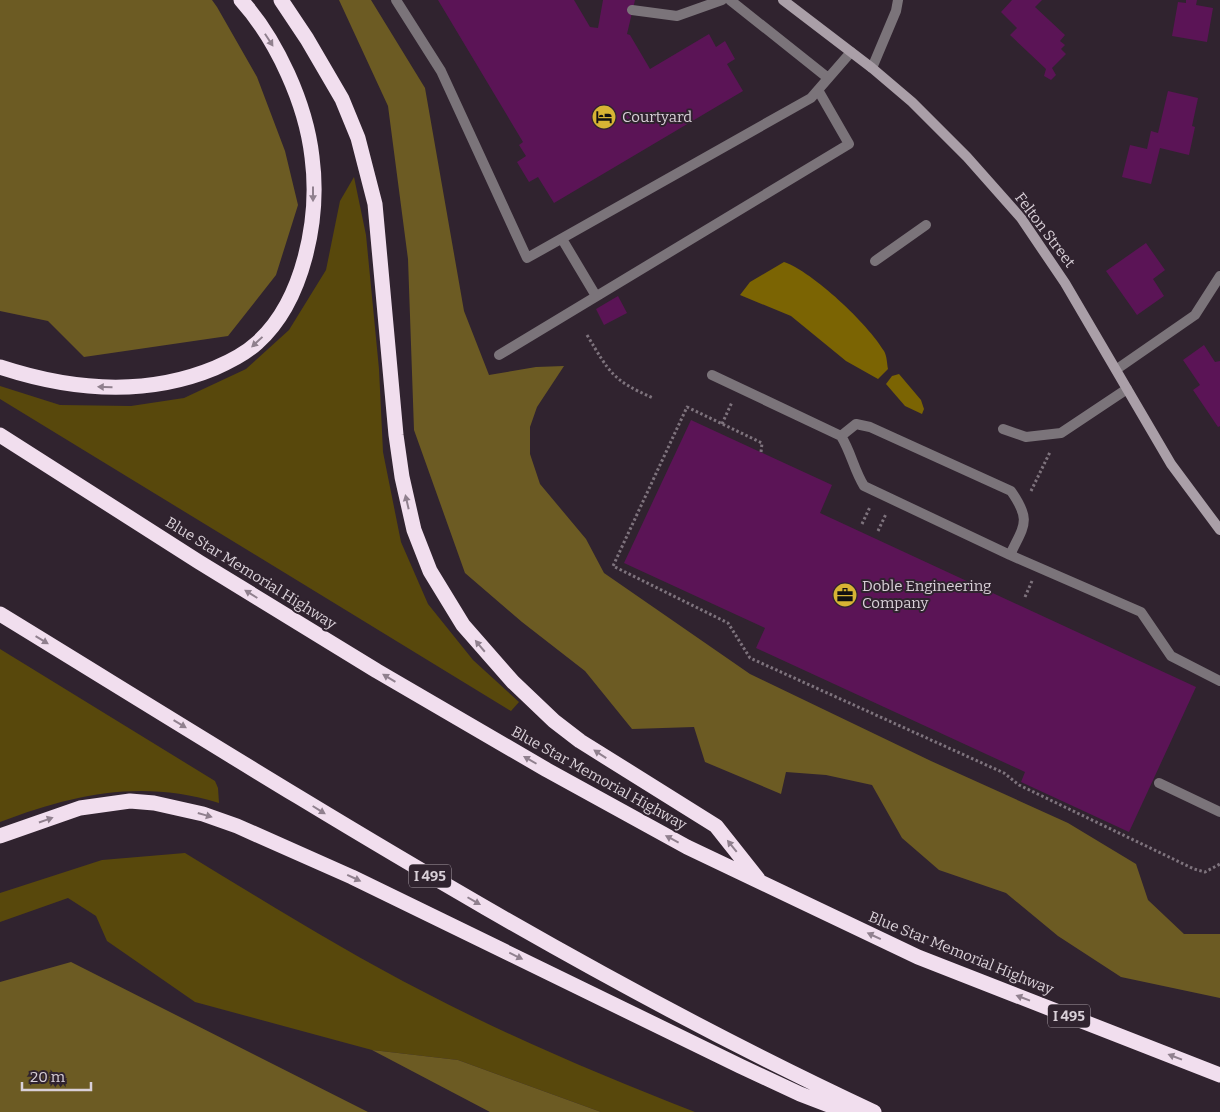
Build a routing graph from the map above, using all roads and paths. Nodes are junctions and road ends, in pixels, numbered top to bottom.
1 (241, 0) edge
2 (281, 0) edge
3 (396, 0) edge
4 (722, 0) edge
5 (730, 0) edge
6 (783, 0) edge
7 (898, 0) edge
8 (632, 10) dead end
9 (851, 52) junction
10 (872, 68) junction
11 (828, 78) junction
12 (818, 90) junction
13 (926, 225) dead end
14 (562, 239) junction
15 (875, 261) dead end
16 (1220, 276) edge
17 (596, 296) junction
18 (587, 336) dead end
19 (499, 355) dead end
20 (0, 367) edge
21 (1117, 370) junction
22 (712, 375) dead end
23 (738, 388) junction
24 (1127, 389) junction
25 (653, 398) dead end
26 (722, 424) junction
27 (1003, 429) dead end
28 (0, 435) edge
29 (841, 436) junction
30 (1050, 451) dead end
31 (761, 452) dead end
32 (1032, 489) dead end
33 (1220, 530) edge
34 (1010, 555) junction
35 (0, 614) edge
36 (1220, 681) edge
37 (1159, 783) dead end
38 (1220, 812) edge
39 (0, 836) edge
40 (1220, 864) edge
41 (762, 884) junction
42 (1220, 1075) edge
43 (847, 1112) edge
44 (874, 1112) edge

1 -> 20 highway
41 -> 2 highway
3 - 14 street
4 - 8 street
5 - 11 street
6 - 9 street, Felton Street
7 - 10 street
9 - 10 street, Felton Street
9 - 11 street
10 - 21 street, Felton Street
11 - 12 street
12 - 14 street
12 - 17 street
13 - 15 street
14 - 17 street
16 - 21 street
17 - 19 street
18 - 25 path
21 - 24 street, Felton Street
22 - 23 street
23 - 26 path
23 - 29 street
24 - 27 street
24 - 33 street, Felton Street
26 - 31 path
26 - 40 path
41 -> 28 highway, Blue Star Memorial Highway / I 495
29 - 34 street
29 - 34 street
30 - 32 path
34 - 36 street
35 -> 44 highway, I 495
37 - 38 street
39 -> 43 highway
42 -> 41 highway, Blue Star Memorial Highway / I 495

